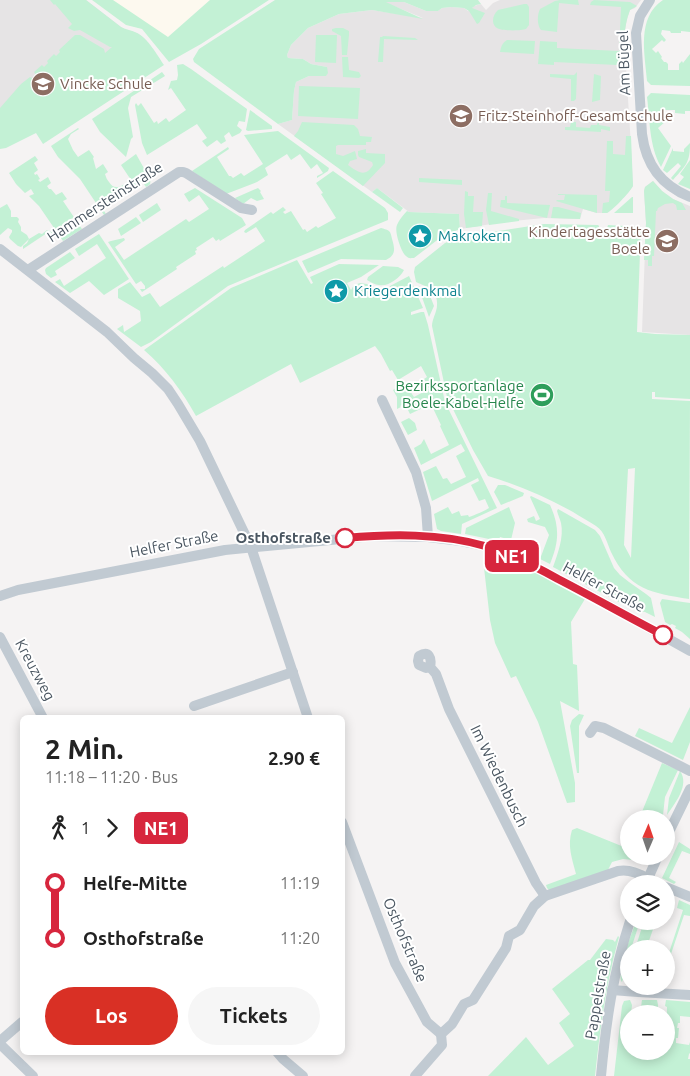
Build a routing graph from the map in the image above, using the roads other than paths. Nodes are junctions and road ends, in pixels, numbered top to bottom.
1 (650, 0) edge
2 (690, 197) edge
3 (252, 210) dead end
4 (0, 249) edge
5 (28, 270) junction
6 (382, 400) dead end
7 (428, 536) junction
8 (251, 547) junction
9 (0, 596) edge
10 (0, 637) edge
11 (690, 651) edge
12 (430, 667) dead end
13 (293, 672) junction
14 (194, 706) dead end
15 (41, 715) edge
16 (307, 715) edge
17 (590, 733) dead end
18 (690, 771) edge
19 (690, 789) edge
20 (675, 820) edge
21 (345, 830) edge
22 (638, 875) edge
23 (675, 891) edge
24 (545, 896) junction
25 (690, 897) edge
26 (627, 930) edge
27 (612, 990) junction
28 (690, 994) edge
29 (20, 1024) edge
30 (441, 1034) junction
31 (0, 1042) edge
32 (279, 1055) edge
33 (33, 1076) edge
34 (303, 1076) edge
35 (415, 1076) edge
36 (601, 1076) edge

1 - 2 street, Am Bügel
3 - 5 street, Hammersteinstraße
4 - 5 street
5 - 8 street
6 - 7 street
7 - 8 street, Helfer Straße
7 - 11 street, Helfer Straße
8 - 9 street, Helfer Straße
8 - 13 street
10 - 15 street, Kreuzweg
12 - 24 street, Im Wiedenbusch
13 - 14 street
13 - 16 street
17 - 18 street
19 - 20 street
21 - 30 street, Osthofstraße
22 - 24 street
23 - 25 street
24 - 30 street
26 - 27 street, Pappelstraße
27 - 28 street
27 - 36 street, Pappelstraße
29 - 31 street
30 - 35 street
31 - 33 street
32 - 34 street

